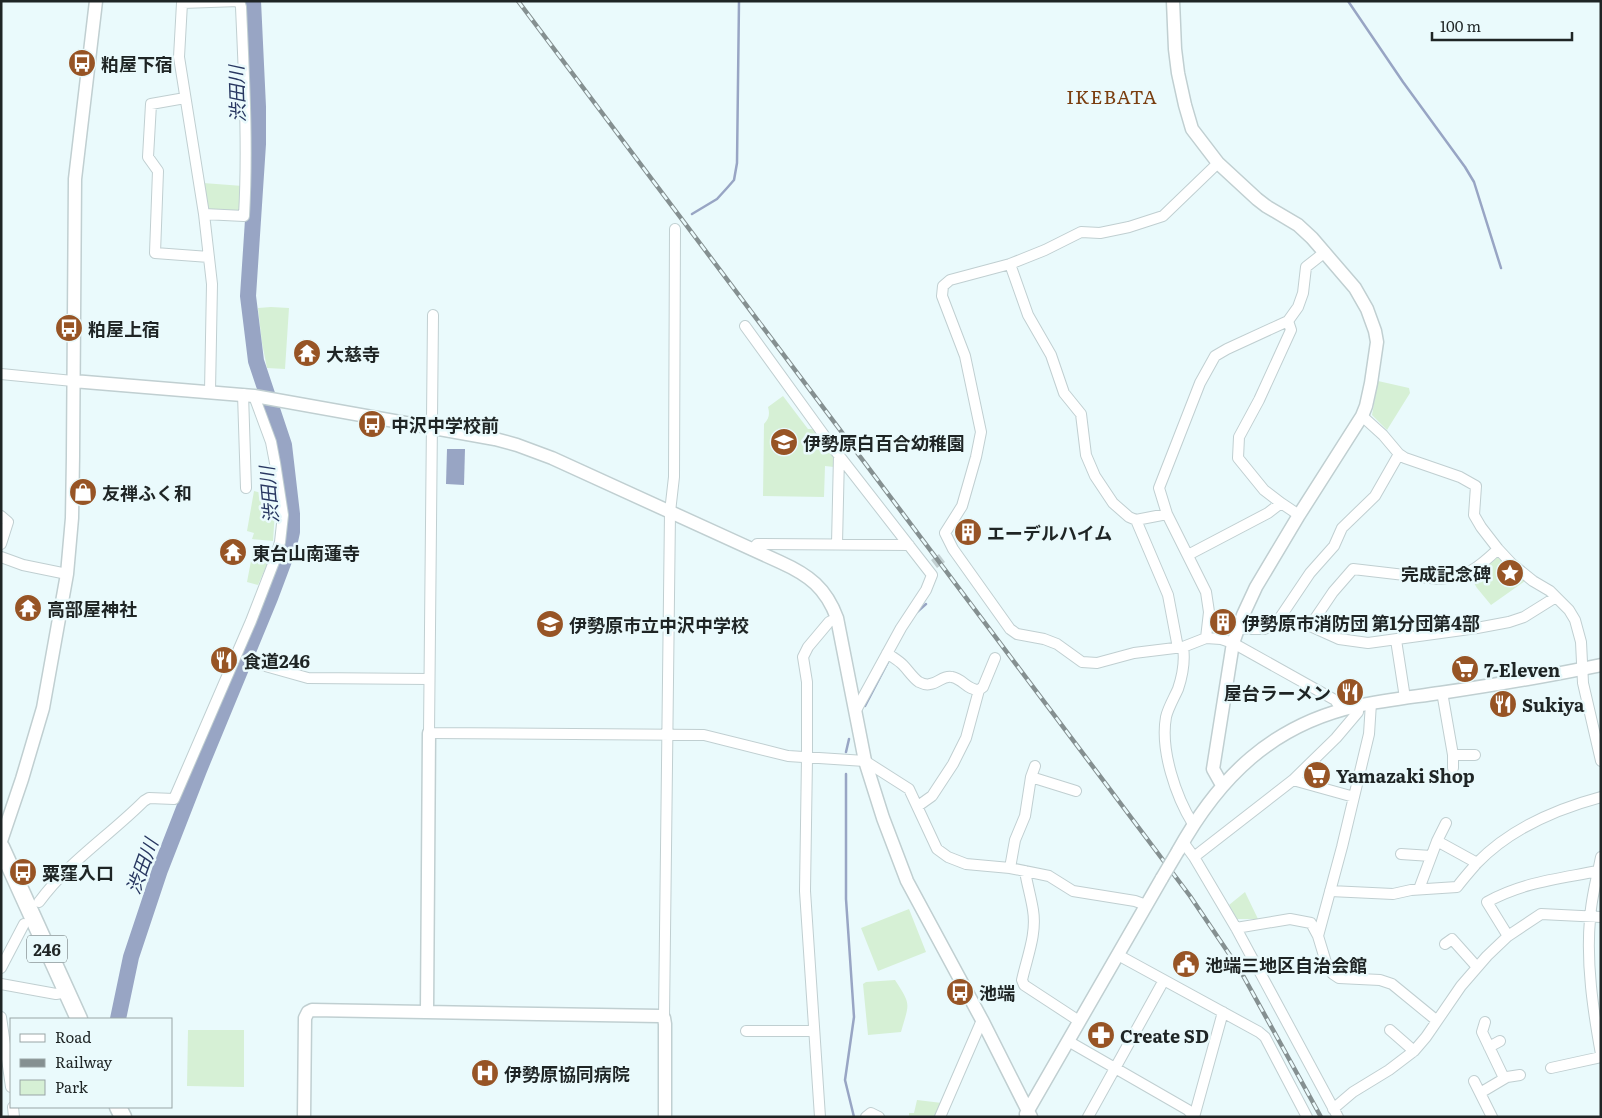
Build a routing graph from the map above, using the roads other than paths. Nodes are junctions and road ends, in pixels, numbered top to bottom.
1 (96, 1) edge
2 (239, 1) edge
3 (1173, 1) edge
4 (185, 98) junction
5 (1218, 163) junction
6 (204, 214) junction
7 (676, 229) dead end
8 (1325, 252) junction
9 (209, 257) junction
10 (1010, 264) junction
11 (433, 315) dead end
12 (1288, 321) junction
13 (745, 326) dead end
14 (1, 374) edge
15 (74, 381) junction
16 (210, 391) junction
17 (252, 396) junction
18 (1362, 416) junction
19 (432, 428) junction
20 (1398, 454) junction
21 (839, 455) junction
22 (246, 488) dead end
23 (1281, 503) junction
24 (670, 512) junction
25 (1167, 514) junction
26 (1299, 515) junction
27 (1, 516) edge
28 (1136, 520) junction
29 (1, 544) edge
30 (837, 544) junction
31 (909, 545) junction
32 (1498, 549) junction
33 (752, 550) junction
34 (1188, 555) junction
35 (1, 557) edge
36 (67, 574) junction
37 (1556, 597) junction
38 (837, 618) junction
39 (1238, 629) junction
40 (1206, 638) junction
41 (1396, 640) junction
42 (1233, 643) junction
43 (1180, 648) junction
44 (887, 653) junction
45 (995, 658) dead end
46 (251, 662) dead end
47 (1601, 665) edge
48 (1583, 669) junction
49 (429, 679) junction
50 (979, 690) junction
51 (1442, 692) junction
52 (1405, 698) junction
53 (1364, 704) junction
54 (1342, 710) junction
55 (856, 712) junction
56 (429, 733) junction
57 (668, 733) junction
58 (1475, 755) dead end
59 (1453, 756) junction
60 (807, 758) junction
61 (865, 761) junction
62 (1601, 761) edge
63 (1034, 766) dead end
64 (1453, 768) dead end
65 (1031, 777) junction
66 (1293, 780) junction
67 (1222, 785) junction
68 (1076, 791) dead end
69 (1354, 797) junction
70 (1601, 797) edge
71 (918, 806) junction
72 (1446, 823) dead end
73 (1193, 824) junction
74 (1, 840) edge
75 (1437, 840) junction
76 (1180, 846) junction
77 (1, 847) edge
78 (1401, 854) dead end
79 (1431, 856) junction
80 (1601, 857) edge
81 (1194, 858) junction
82 (1477, 863) junction
83 (1010, 868) junction
84 (1025, 871) junction
85 (1598, 871) junction
86 (1419, 889) junction
87 (1330, 891) junction
88 (38, 902) dead end
89 (1146, 905) junction
90 (1590, 917) junction
91 (1601, 917) edge
92 (24, 924) dead end
93 (1236, 928) junction
94 (1318, 936) junction
95 (1508, 936) junction
96 (1452, 939) dead end
97 (1118, 955) junction
98 (1477, 967) junction
99 (1, 968) edge
100 (1164, 980) junction
101 (1, 984) edge
102 (66, 992) junction
103 (427, 1011) junction
104 (1223, 1012) junction
105 (1, 1017) edge
106 (1598, 1017) edge
107 (79, 1018) edge
108 (664, 1018) junction
109 (982, 1020) junction
110 (1436, 1020) junction
111 (1079, 1021) junction
112 (1485, 1022) dead end
113 (1390, 1030) dead end
114 (746, 1031) dead end
115 (814, 1031) junction
116 (1068, 1041) junction
117 (1500, 1041) dead end
118 (1489, 1047) junction
119 (1414, 1051) junction
120 (1601, 1056) edge
121 (1115, 1068) junction
122 (1551, 1068) dead end
123 (1520, 1075) dead end
124 (1504, 1078) junction
125 (10, 1080) edge
126 (1474, 1082) dead end
127 (1480, 1093) junction
128 (1336, 1113) edge
129 (1028, 1114) edge
130 (304, 1117) edge
131 (665, 1117) edge
132 (820, 1117) edge
133 (866, 1117) edge
134 (879, 1117) edge
135 (940, 1117) edge
136 (1088, 1117) edge
137 (1194, 1117) edge
138 (1307, 1117) edge
139 (1492, 1117) edge

1 - 15 street
2 - 4 street
2 - 6 street
3 - 5 street
4 - 6 street
4 - 9 street
5 - 8 street
5 - 10 street
6 - 9 street
7 - 24 street
8 - 12 street
8 - 18 street
9 - 16 street
10 - 28 street
10 - 43 street
11 - 19 street
12 - 23 street
12 - 25 street
13 - 21 street
14 - 15 street
15 - 16 street
15 - 36 street
16 - 17 street
17 - 19 street
17 - 22 street
17 - 88 street
18 - 20 street
18 - 26 street
19 - 24 street
19 - 49 street
20 - 32 street
20 - 39 street
21 - 30 street
21 - 31 street
23 - 26 street
23 - 34 street
24 - 33 street
24 - 57 street
25 - 28 street
25 - 34 street
26 - 39 street
27 - 29 street
28 - 43 street
30 - 31 street
30 - 33 street
31 - 44 street
32 - 37 street
32 - 41 street
33 - 38 street
34 - 40 street
35 - 36 street
36 - 74 street
37 - 41 street
37 - 48 street
38 - 55 street
38 - 60 street
39 - 42 street
40 - 42 street
40 - 43 street
41 - 52 street
42 - 54 street
42 - 67 street
43 - 73 street
44 - 50 street
44 - 55 street
45 - 50 street
46 - 49 street
47 - 48 street
48 - 51 street
48 - 62 street
49 - 56 street
50 - 71 street
51 - 52 street
51 - 59 street
52 - 53 street
53 - 54 street
53 - 66 street
53 - 69 street
54 - 67 street
55 - 61 street
56 - 57 street
56 - 103 street
57 - 60 street
57 - 108 street
58 - 59 street
59 - 64 street
60 - 61 street
60 - 115 street
61 - 71 street
61 - 109 street
63 - 65 street
65 - 68 street
65 - 83 street
66 - 69 street
66 - 81 street
67 - 73 street
69 - 87 street
70 - 82 street
71 - 83 street
72 - 75 street
73 - 76 street
75 - 79 street
75 - 82 street
76 - 81 street
76 - 89 street, bridge
77 - 102 highway, 246
78 - 79 street
79 - 86 street
80 - 85 street
81 - 93 street
82 - 86 street
83 - 84 street
84 - 89 street
84 - 111 street
85 - 90 street
85 - 95 street
86 - 87 street
87 - 94 street
89 - 97 street
90 - 91 street
90 - 95 street
90 - 106 street
92 - 99 street
93 - 94 street
93 - 128 street
94 - 110 street
95 - 98 street
96 - 98 street
97 - 100 street
97 - 111 street
98 - 110 street
100 - 104 street
100 - 121 street
101 - 102 street
102 - 107 highway, 246
103 - 108 street
103 - 130 street
104 - 137 street
104 - 138 street
105 - 125 street
106 - 120 street
108 - 131 street
109 - 129 street
109 - 135 street
110 - 119 street
111 - 116 street
112 - 118 street
113 - 119 street
114 - 115 street
115 - 132 street
116 - 121 street
116 - 129 street
117 - 118 street
118 - 124 street
119 - 128 street
120 - 122 street
121 - 136 street
121 - 137 street
123 - 124 street
124 - 127 street
126 - 127 street
127 - 139 street
133 - 134 street

